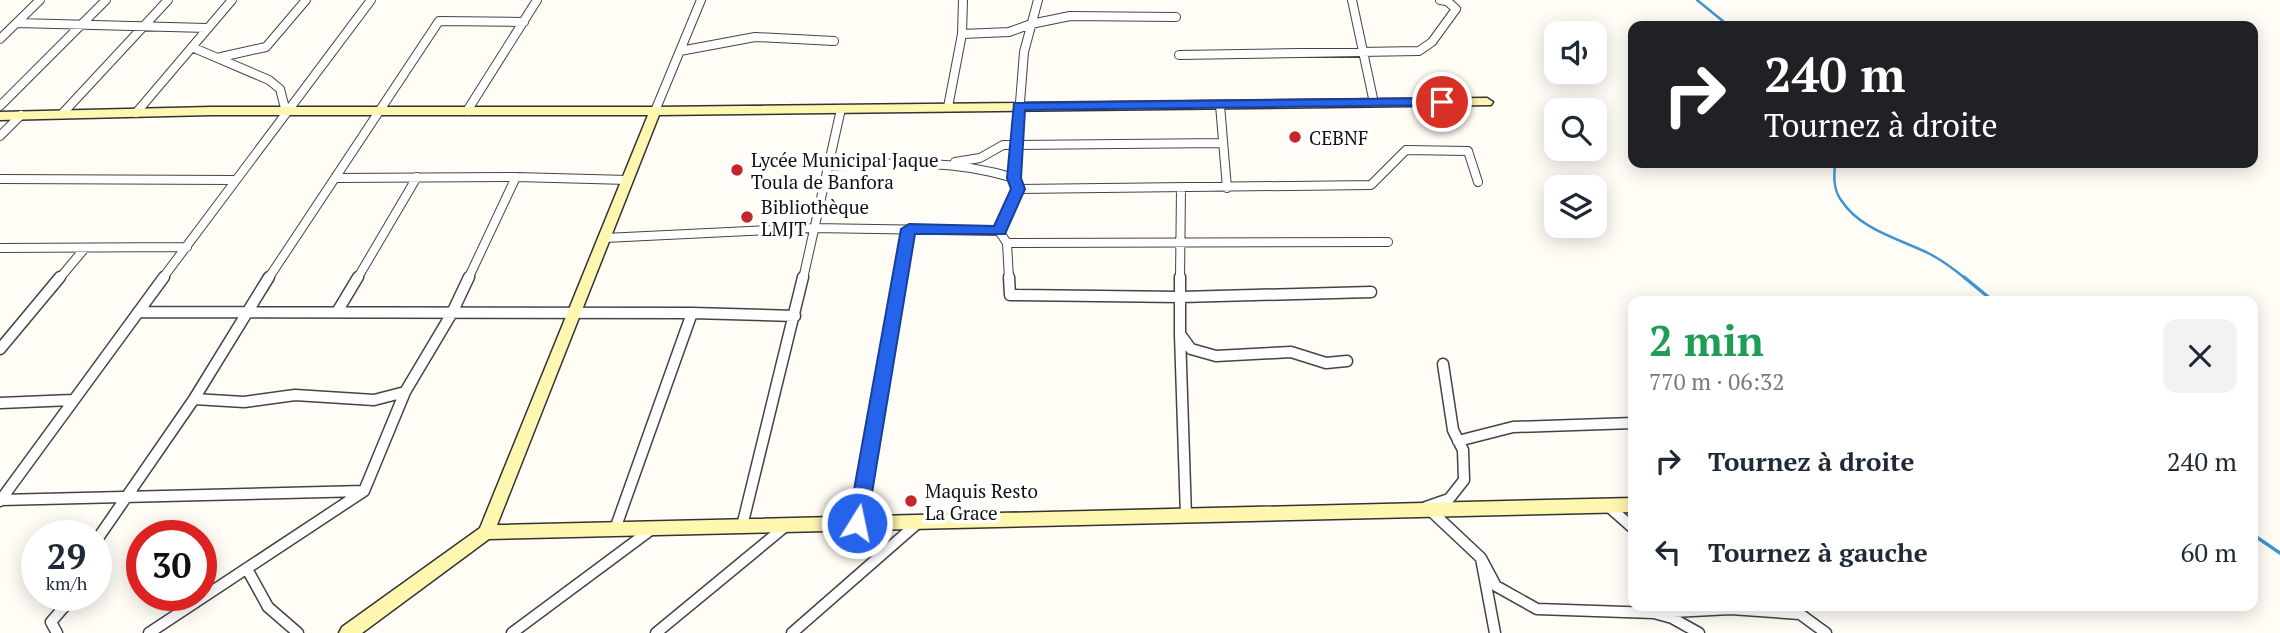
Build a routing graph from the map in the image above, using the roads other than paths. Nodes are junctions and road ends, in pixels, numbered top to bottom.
1 (40, 0) edge
2 (106, 0) edge
3 (168, 0) edge
4 (232, 0) edge
5 (306, 0) edge
6 (371, 0) edge
7 (537, 0) edge
8 (701, 0) edge
9 (963, 0) edge
10 (1038, 0) edge
11 (1352, 0) edge
12 (1440, 0) edge
13 (1176, 17) dead end
14 (524, 22) junction
15 (18, 23) junction
16 (83, 24) junction
17 (1031, 24) junction
18 (144, 26) junction
19 (207, 28) junction
20 (962, 34) junction
21 (0, 38) edge
22 (834, 41) dead end
23 (194, 48) junction
24 (680, 51) junction
25 (1362, 51) junction
26 (1179, 55) dead end
27 (220, 57) junction
28 (1487, 102) dead end
29 (1374, 103) junction
30 (1220, 104) junction
31 (0, 106) edge
32 (1018, 106) junction
33 (948, 107) junction
34 (841, 109) junction
35 (381, 110) junction
36 (467, 111) junction
37 (655, 111) junction
38 (286, 112) junction
39 (136, 113) junction
40 (62, 114) junction
41 (0, 116) edge
42 (21, 116) junction
43 (0, 136) edge
44 (1223, 143) junction
45 (1017, 144) junction
46 (955, 162) junction
47 (826, 166) junction
48 (417, 177) junction
49 (516, 177) junction
50 (335, 178) junction
51 (1014, 178) junction
52 (0, 179) edge
53 (235, 180) junction
54 (628, 180) junction
55 (1478, 181) dead end
56 (1181, 188) junction
57 (1227, 188) junction
58 (1018, 189) junction
59 (813, 228) junction
60 (909, 229) junction
61 (999, 231) junction
62 (604, 238) junction
63 (1181, 242) junction
64 (1388, 242) dead end
65 (1007, 243) junction
66 (187, 247) junction
67 (0, 248) edge
68 (85, 248) junction
69 (1371, 292) dead end
70 (1181, 297) junction
71 (138, 312) junction
72 (337, 312) junction
73 (245, 313) junction
74 (452, 313) junction
75 (692, 313) junction
76 (573, 315) junction
77 (796, 316) junction
78 (1180, 334) junction
79 (0, 349) edge
80 (1348, 361) dead end
81 (1443, 365) dead end
82 (405, 392) junction
83 (194, 399) junction
84 (72, 400) junction
85 (0, 403) edge
86 (1628, 424) edge
87 (1458, 441) junction
88 (364, 491) junction
89 (126, 498) junction
90 (0, 501) edge
91 (1628, 505) edge
92 (1608, 506) junction
93 (1422, 510) junction
94 (1186, 516) junction
95 (111, 520) edge
96 (919, 522) junction
97 (857, 523) junction
98 (1628, 523) edge
99 (787, 525) junction
100 (742, 526) junction
101 (653, 528) junction
102 (615, 529) junction
103 (486, 532) junction
104 (1481, 558) junction
105 (247, 569) junction
106 (1628, 609) edge
107 (60, 611) edge
108 (1658, 611) edge
109 (1759, 611) edge
110 (57, 633) edge
111 (149, 633) edge
112 (298, 633) edge
113 (348, 633) edge
114 (512, 633) edge
115 (656, 633) edge
116 (793, 633) edge
117 (1495, 633) edge
118 (1699, 633) edge
119 (1826, 633) edge

1 - 15 street
2 - 16 street
3 - 18 street
4 - 19 street
5 - 27 street
6 - 38 street
7 - 14 street
8 - 24 street
9 - 20 street
10 - 17 street
11 - 25 street
12 - 25 street
13 - 17 street
14 - 35 street
14 - 36 street
15 - 16 street
15 - 21 street
16 - 18 street
16 - 31 street
17 - 20 street
17 - 32 street
18 - 19 street
18 - 40 street
19 - 23 street
20 - 33 street
22 - 24 street
23 - 27 street
23 - 39 street
24 - 37 street
25 - 26 street
25 - 29 street
27 - 38 street
28 - 29 street
29 - 30 street
30 - 32 street
30 - 44 street
32 - 33 street
32 - 45 street
33 - 34 street
34 - 37 street
34 - 47 street
35 - 36 street
35 - 38 street
35 - 50 street
36 - 37 street
37 - 54 street
38 - 39 street
38 - 53 street
39 - 40 street
40 - 42 street
41 - 42 street
42 - 43 street
44 - 45 street
44 - 57 street
45 - 46 street
45 - 51 street
46 - 47 street
46 - 51 street
47 - 59 street
48 - 49 street
48 - 50 street
48 - 72 street
49 - 54 street
49 - 74 street
50 - 73 street
51 - 58 street
52 - 53 street
53 - 66 street
54 - 62 street
55 - 57 street
56 - 57 street
56 - 58 street
56 - 63 street
58 - 61 street
59 - 60 street
59 - 62 street
59 - 77 street
60 - 61 street
60 - 97 street
61 - 65 street
62 - 76 street
63 - 64 street
63 - 65 street
63 - 70 street
65 - 70 street
66 - 68 street
66 - 71 street
67 - 68 street
68 - 79 street
69 - 70 street
70 - 78 street
71 - 73 street
71 - 84 street
72 - 73 street
72 - 74 street
73 - 83 street
74 - 76 street
74 - 82 street
75 - 76 street
75 - 77 street
75 - 102 street
76 - 103 street
77 - 100 street
78 - 80 street
78 - 94 street
81 - 87 street
82 - 83 street
82 - 88 street
83 - 89 street
84 - 85 street
84 - 90 street
86 - 87 street
87 - 93 street
88 - 89 street
88 - 105 street
89 - 90 street
89 - 95 street
91 - 92 street
92 - 93 street
92 - 98 street
93 - 94 street
93 - 104 street
94 - 96 street
96 - 97 street
96 - 116 street
97 - 99 street
99 - 100 street
99 - 115 street
100 - 101 street
101 - 102 street
101 - 114 street
102 - 103 street
103 - 113 street
104 - 106 street
104 - 117 street
105 - 111 street
105 - 112 street
107 - 110 street
108 - 118 street
109 - 119 street

